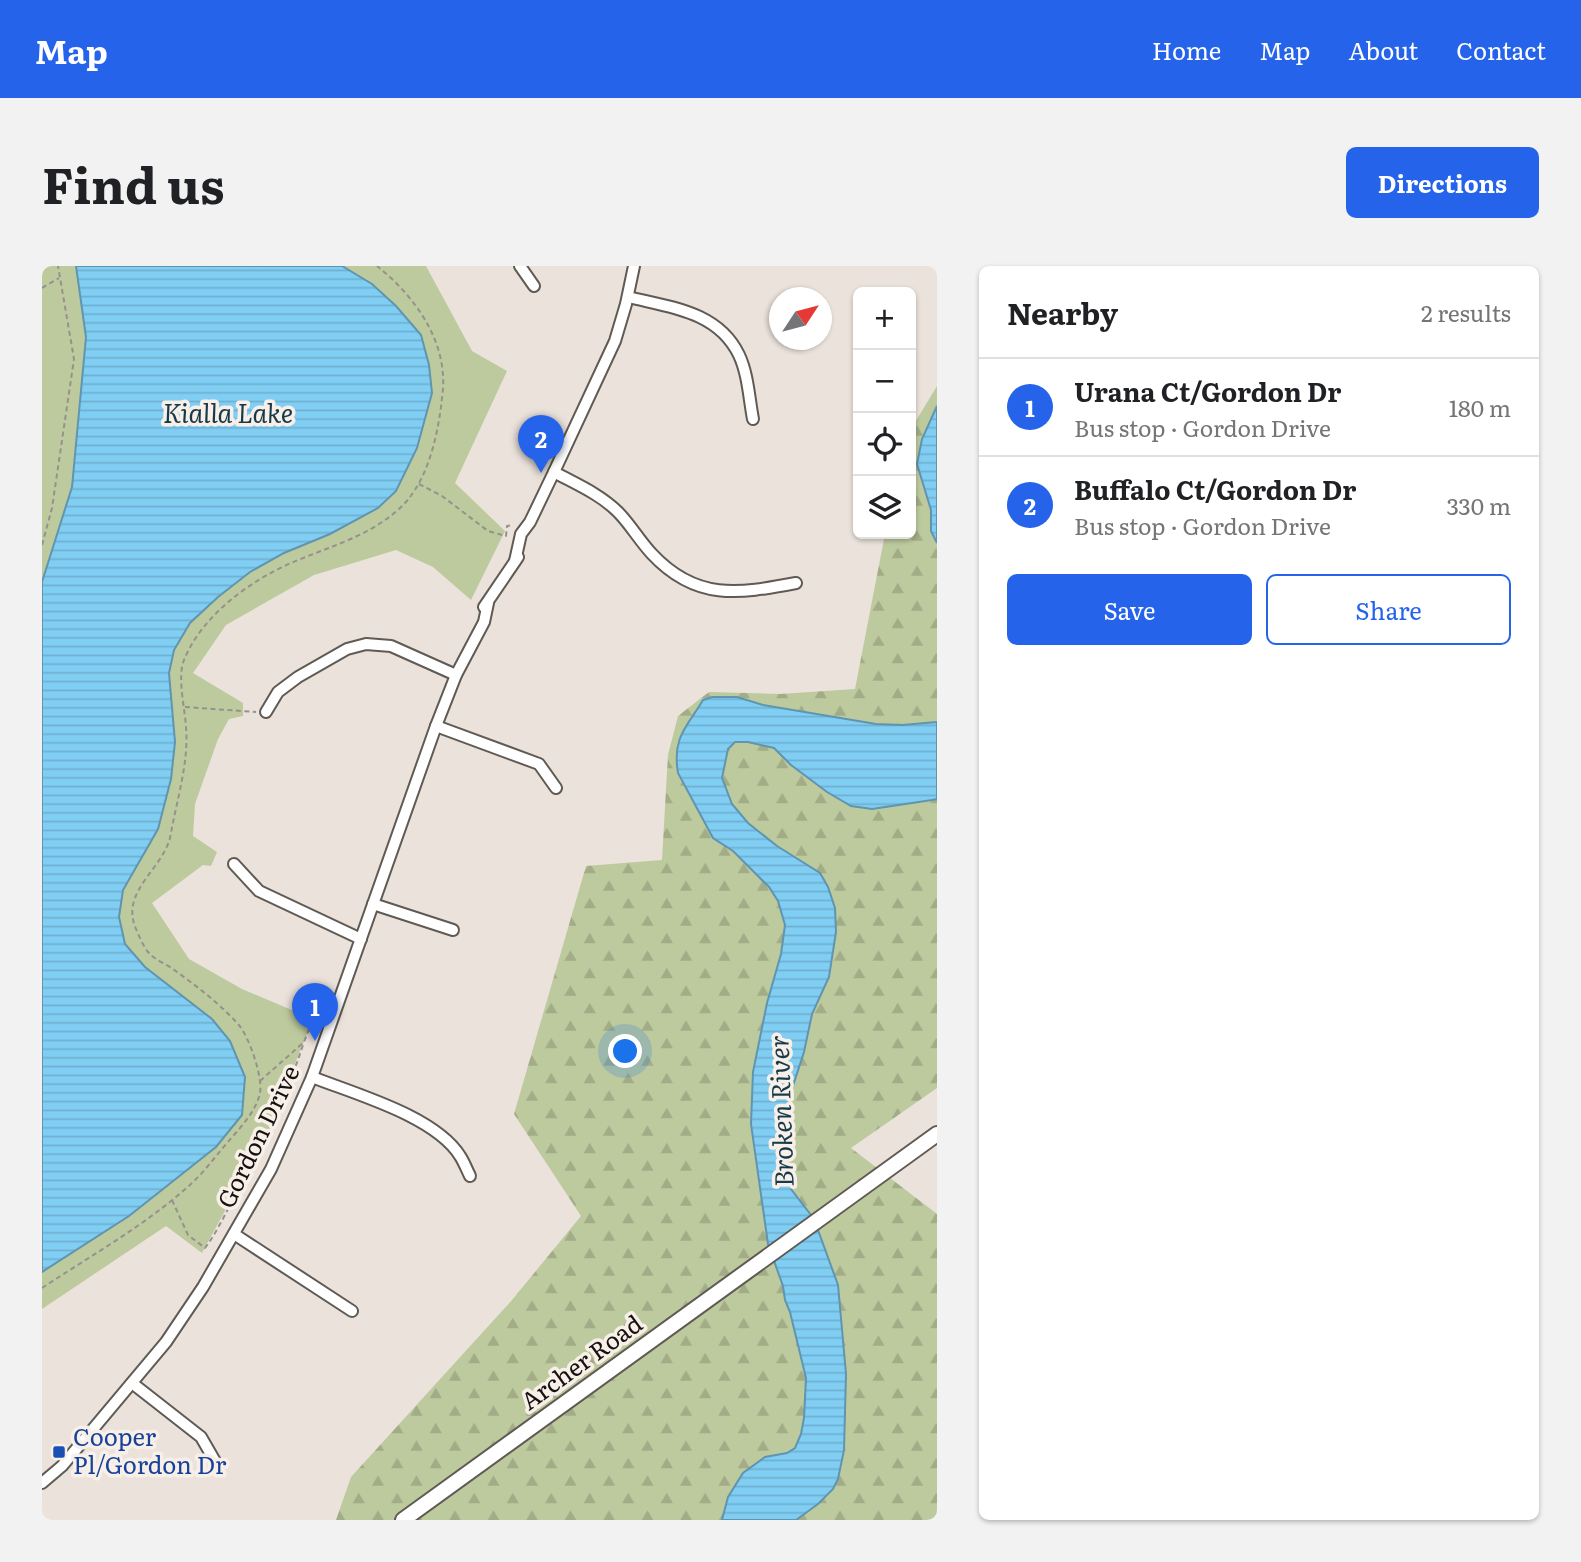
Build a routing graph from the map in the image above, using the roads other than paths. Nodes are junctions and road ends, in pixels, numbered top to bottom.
1 (520, 266) edge
2 (634, 266) edge
3 (534, 286) dead end
4 (628, 297) junction
5 (753, 419) dead end
6 (554, 472) junction
7 (796, 583) dead end
8 (456, 675) junction
9 (266, 712) road end
10 (436, 726) junction
11 (556, 788) dead end
12 (234, 864) dead end
13 (373, 904) junction
14 (453, 930) dead end
15 (361, 939) junction
16 (312, 1077) junction
17 (937, 1134) edge
18 (470, 1176) dead end
19 (234, 1234) junction
20 (352, 1311) dead end
21 (132, 1383) junction
22 (216, 1463) dead end
23 (42, 1483) edge
24 (403, 1520) edge

1 - 3 street
2 - 4 street, Gordon Drive
4 - 5 street
4 - 6 street, Gordon Drive
6 - 7 street
6 - 8 street, Gordon Drive
8 - 9 street
8 - 10 street, Gordon Drive
10 - 11 street
10 - 13 street, Gordon Drive
12 - 15 street
13 - 14 street
13 - 15 street, Gordon Drive
15 - 16 street, Gordon Drive
16 - 18 street
16 - 19 street, Gordon Drive
17 - 24 main road, Archer Road
19 - 20 street
19 - 21 street, Gordon Drive
21 - 22 street
21 - 23 street, Gordon Drive

